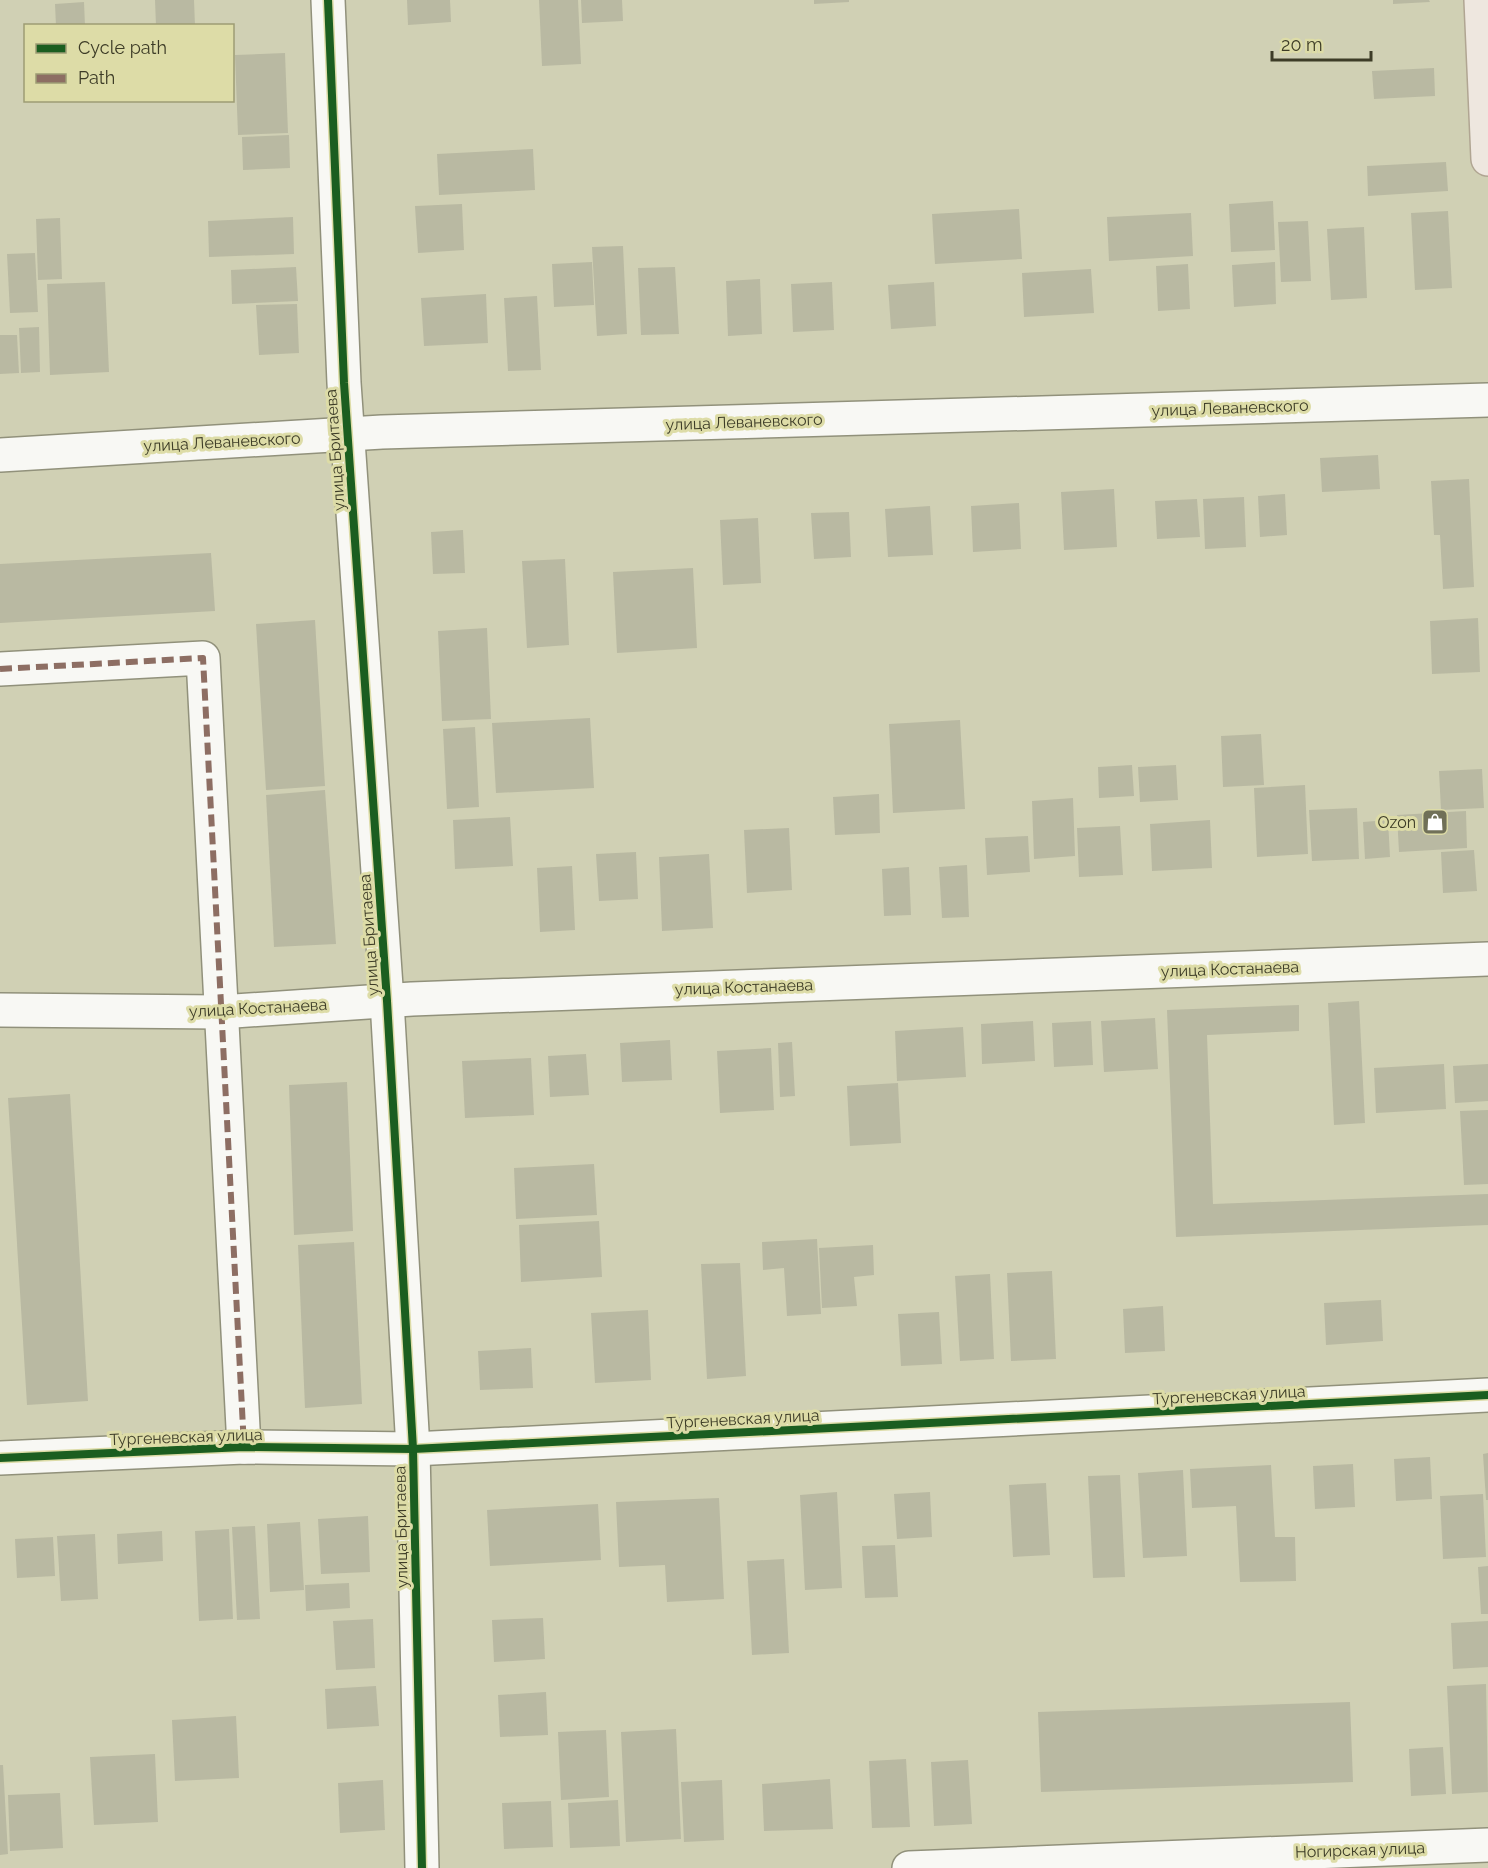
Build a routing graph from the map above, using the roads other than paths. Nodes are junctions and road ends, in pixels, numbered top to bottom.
1 (328, 0) edge
2 (1481, 0) edge
3 (1488, 159) edge
4 (1488, 400) edge
5 (348, 435) junction
6 (0, 455) edge
7 (0, 669) edge
8 (1488, 959) edge
9 (387, 1001) junction
10 (0, 1010) edge
11 (220, 1012) junction
12 (1488, 1395) edge
13 (244, 1447) junction
14 (413, 1449) junction
15 (0, 1458) edge
16 (1488, 1845) edge
17 (423, 1868) edge
18 (909, 1868) edge

1 - 5 street, улица Бритаева
2 - 3 main road
4 - 5 street, улица Леваневского
5 - 6 street, улица Леваневского
5 - 9 street, улица Бритаева
7 - 11 street
8 - 9 street, улица Костанаева
9 - 11 street, улица Костанаева
9 - 14 street, улица Бритаева
10 - 11 street, улица Костанаева
11 - 13 street
12 - 14 street, Тургеневская улица
13 - 14 street, Тургеневская улица
13 - 15 street, Тургеневская улица
14 - 17 street, улица Бритаева
16 - 18 street, Ногирская улица

